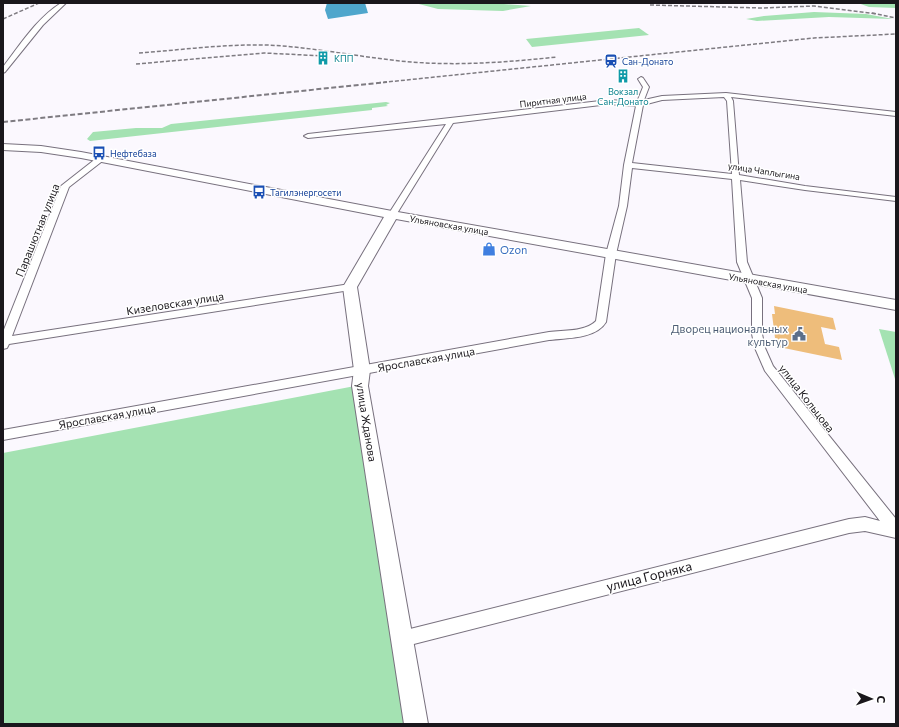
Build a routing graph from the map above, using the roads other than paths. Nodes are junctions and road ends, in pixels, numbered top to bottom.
1 (64, 3) edge
2 (3, 71) edge
3 (642, 79) dead end
4 (726, 95) junction
5 (640, 104) junction
6 (896, 114) edge
7 (451, 122) junction
8 (308, 136) dead end
9 (3, 147) edge
10 (101, 159) junction
11 (628, 165) junction
12 (735, 177) junction
13 (896, 199) edge
14 (392, 215) junction
15 (611, 254) junction
16 (749, 280) junction
17 (350, 287) junction
18 (896, 305) edge
19 (4, 343) edge
20 (362, 370) junction
21 (3, 435) edge
22 (896, 530) edge
23 (402, 638) junction
24 (416, 724) edge

1 - 2 street
3 - 5 street, Ярославская улица
4 - 5 street, Пиритная улица
4 - 6 street, Пиритная улица
4 - 12 street, улица Кольцова
5 - 7 street, Пиритная улица
5 - 11 street, Ярославская улица
7 - 8 street, Пиритная улица
7 - 14 street
9 - 10 main road, Ульяновская улица
10 - 14 main road, Ульяновская улица
10 - 19 street, Парашютная улица
11 - 12 street, улица Чаплыгина
11 - 15 street, Ярославская улица
12 - 13 street, улица Чаплыгина
12 - 16 street, улица Кольцова
14 - 15 main road, Ульяновская улица
14 - 17 main road
15 - 16 main road, Ульяновская улица
15 - 20 street, Ярославская улица
16 - 18 main road, Ульяновская улица
16 - 22 street, улица Кольцова
17 - 19 street, Кизеловская улица
17 - 20 main road, улица Жданова
20 - 21 street, Ярославская улица
20 - 23 main road, улица Жданова
22 - 23 street, улица Горняка
23 - 24 main road, улица Жданова

